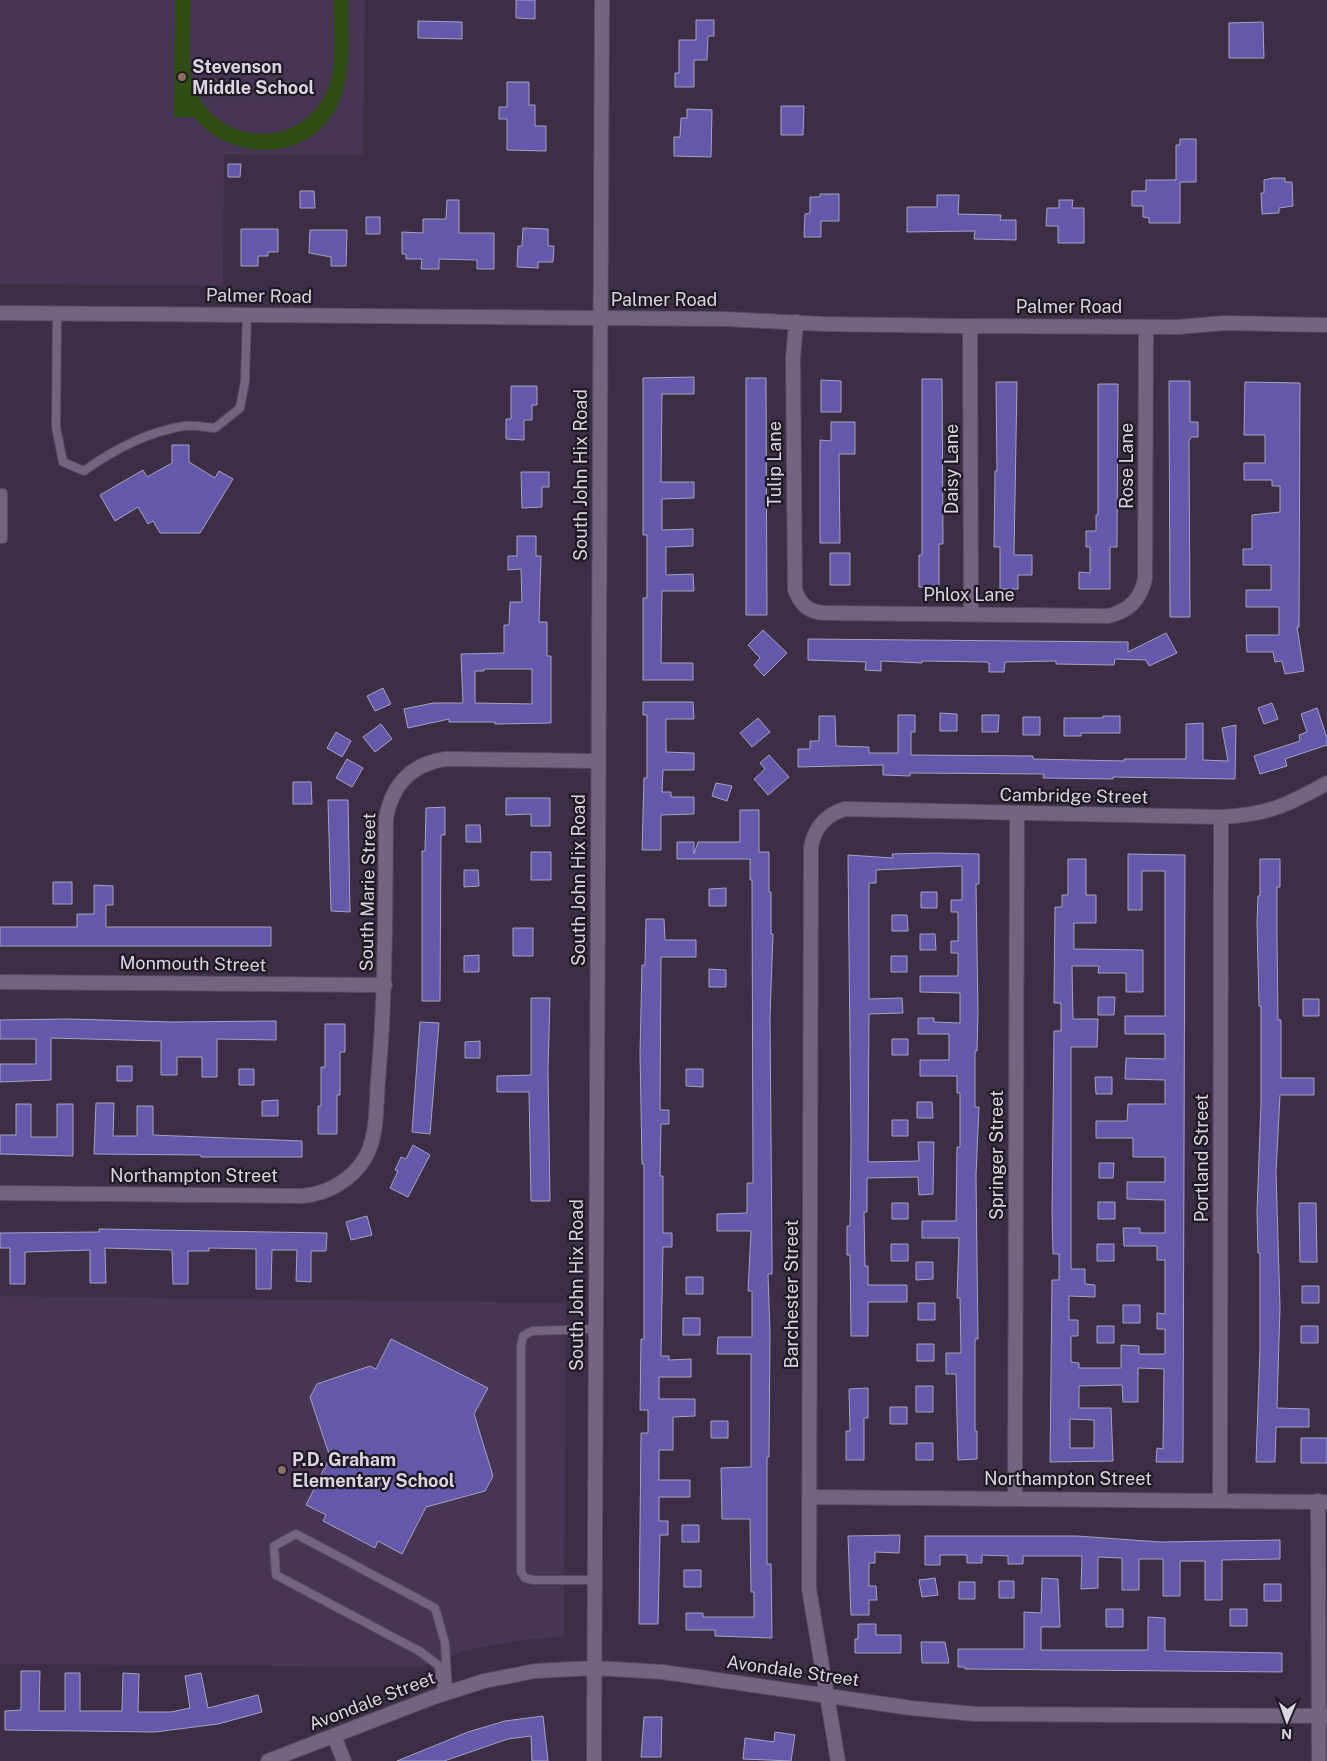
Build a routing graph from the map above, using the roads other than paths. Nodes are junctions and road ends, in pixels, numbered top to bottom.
1 (602, 0) edge
2 (0, 313) edge
3 (57, 313) junction
4 (247, 315) junction
5 (600, 318) junction
6 (796, 322) junction
7 (1327, 325) edge
8 (970, 326) junction
9 (1146, 326) junction
10 (0, 493) edge
11 (0, 539) edge
12 (1134, 603) joint
13 (802, 605) joint
14 (970, 613) junction
15 (598, 760) junction
16 (1327, 783) edge
17 (1017, 814) junction
18 (1222, 817) junction
19 (818, 826) joint
20 (0, 982) edge
21 (385, 985) junction
22 (369, 1150) joint
23 (0, 1193) edge
24 (595, 1329) junction
25 (809, 1497) junction
26 (1015, 1497) junction
27 (1220, 1500) junction
28 (1322, 1501) edge
29 (594, 1580) junction
30 (594, 1668) junction
31 (445, 1693) junction
32 (826, 1694) junction
33 (1323, 1716) edge
34 (334, 1736) junction
35 (268, 1761) edge
36 (344, 1761) edge
37 (594, 1761) edge
38 (838, 1761) edge
39 (1319, 1761) edge

1 - 5 street, South John Hix Road
2 - 3 street, Palmer Road
3 - 4 street, Palmer Road
3 - 4 lane
4 - 5 street, Palmer Road
5 - 6 street, Palmer Road
5 - 15 street, South John Hix Road
6 - 8 street, Palmer Road
6 - 13 street, Tulip Lane
7 - 9 street, Palmer Road
8 - 9 street, Palmer Road
8 - 14 street, Daisy Lane
9 - 12 street, Rose Lane
10 - 11 lane
12 - 14 street, Phlox Lane
13 - 14 street, Phlox Lane
15 - 21 street, South Marie Street
15 - 24 street, South John Hix Road
16 - 18 street, Cambridge Street
17 - 18 street, Cambridge Street
17 - 19 street, Cambridge Street
17 - 26 street, Springer Street
18 - 27 street, Portland Street
19 - 25 street, Barchester Street
20 - 21 street, Monmouth Street
21 - 22 street, South Marie Street
22 - 23 street, Northampton Street
24 - 29 street, South John Hix Road
24 - 29 lane
25 - 26 street, Northampton Street
25 - 32 street, Barchester Street
26 - 27 street, Northampton Street
27 - 28 street, Northampton Street
28 - 33 street
29 - 30 street, South John Hix Road
30 - 31 street, Avondale Street
30 - 32 street, Avondale Street
30 - 37 street, South John Hix Road
31 - 31 lane
31 - 34 street, Avondale Street
32 - 33 street, Avondale Street
32 - 38 street, Barchester Street
33 - 39 street
34 - 35 street, Avondale Street
34 - 36 street

